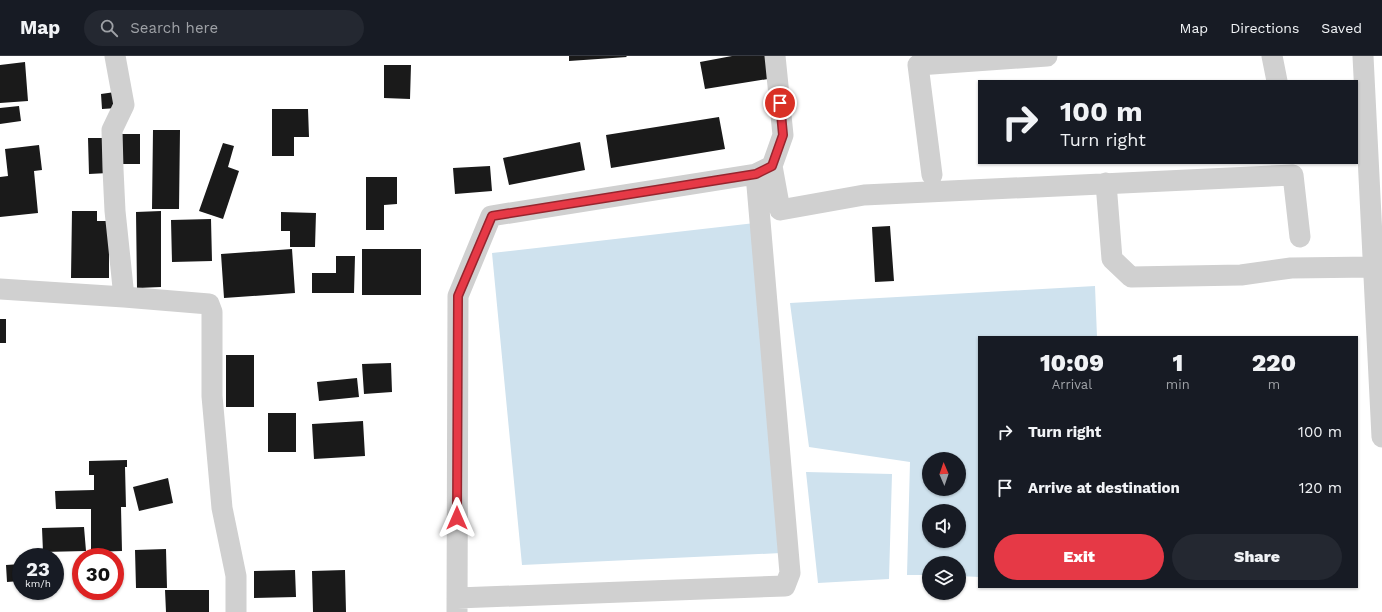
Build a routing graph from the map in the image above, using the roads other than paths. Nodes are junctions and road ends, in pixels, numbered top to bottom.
1 (115, 56) edge
2 (775, 56) edge
3 (1047, 56) edge
4 (1272, 56) edge
5 (1363, 56) edge
6 (1276, 80) edge
7 (1292, 169) edge
8 (764, 170) junction
9 (932, 175) dead end
10 (1106, 183) junction
11 (1300, 237) dead end
12 (1373, 267) junction
13 (0, 290) edge
14 (124, 297) junction
15 (1382, 437) edge
16 (457, 605) edge
17 (236, 612) edge

1 - 14 street
2 - 8 street
3 - 9 street
4 - 6 street
5 - 12 street
7 - 10 street
7 - 11 street
8 - 10 street
8 - 16 street
8 - 16 street
10 - 12 street
12 - 15 street
13 - 14 street
14 - 17 street

